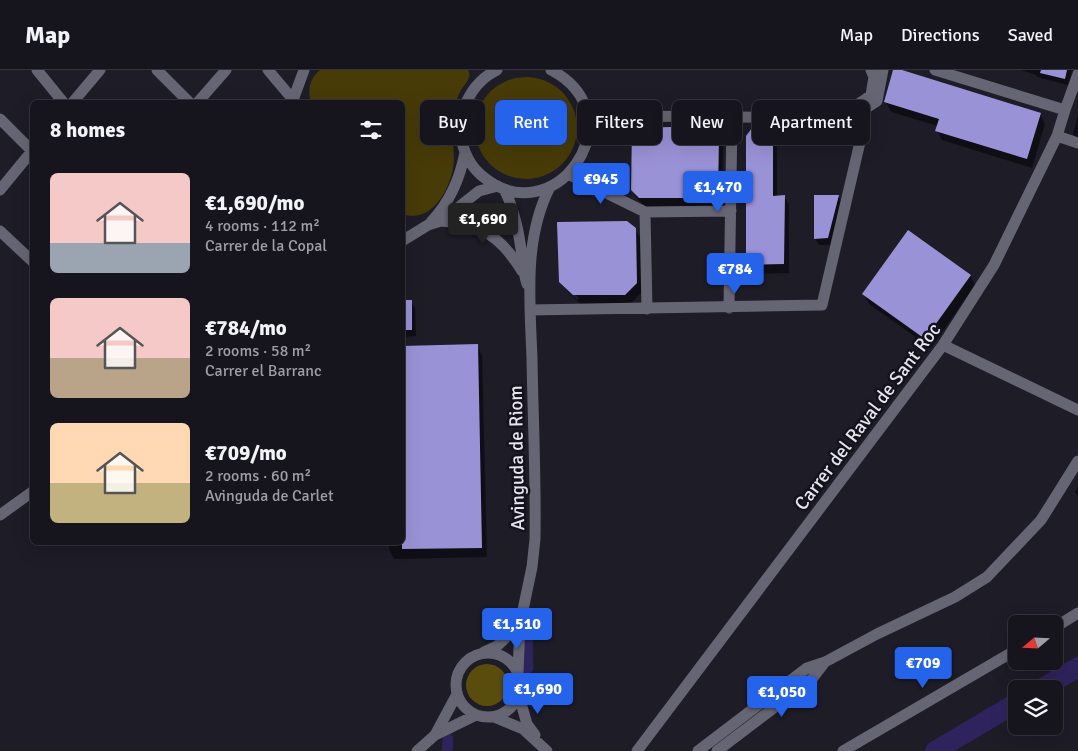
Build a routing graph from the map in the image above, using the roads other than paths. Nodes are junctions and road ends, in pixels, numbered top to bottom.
1 (37, 70) edge
2 (100, 70) edge
3 (157, 70) edge
4 (226, 70) edge
5 (268, 70) edge
6 (304, 70) edge
7 (477, 70) edge
8 (498, 70) edge
9 (551, 70) edge
10 (871, 70) edge
11 (883, 70) edge
12 (934, 70) edge
13 (1078, 74) edge
14 (479, 83) junction
15 (61, 100) edge
16 (75, 100) edge
17 (187, 100) edge
18 (200, 100) edge
19 (293, 100) edge
20 (294, 100) edge
21 (581, 100) edge
22 (864, 100) edge
23 (870, 105) edge
24 (1065, 110) junction
25 (0, 119) edge
26 (1057, 136) junction
27 (1078, 143) edge
28 (586, 145) edge
29 (732, 145) edge
30 (859, 145) edge
31 (30, 149) edge
32 (465, 152) junction
33 (30, 153) edge
34 (568, 174) junction
35 (501, 187) junction
36 (550, 187) junction
37 (0, 190) edge
38 (731, 210) junction
39 (646, 212) junction
40 (441, 221) junction
41 (428, 225) junction
42 (0, 231) edge
43 (405, 236) edge
44 (30, 259) edge
45 (523, 273) junction
46 (530, 289) junction
47 (729, 308) junction
48 (647, 309) junction
49 (530, 310) junction
50 (943, 345) junction
51 (1078, 410) edge
52 (1078, 461) edge
53 (30, 493) edge
54 (0, 515) edge
55 (1078, 613) edge
56 (1063, 622) edge
57 (520, 624) junction
58 (484, 652) junction
59 (1008, 655) edge
60 (825, 662) junction
61 (518, 672) junction
62 (457, 694) junction
63 (518, 696) junction
64 (476, 715) junction
65 (494, 717) junction
66 (435, 736) junction
67 (543, 747) edge
68 (417, 751) edge
69 (637, 751) edge
70 (698, 751) edge
71 (717, 751) edge
72 (843, 751) edge

1 - 15 street
2 - 16 street
3 - 17 street
4 - 18 street
5 - 19 street
6 - 20 street
7 - 14 street
8 - 14 street
9 - 21 street
10 - 22 street
11 - 23 street
12 - 24 street
13 - 24 street, Carrer del Raval de Sant Roc
14 - 32 street
24 - 26 street, Carrer del Raval de Sant Roc
25 - 31 street
26 - 27 street
26 - 50 street, Carrer del Raval de Sant Roc
28 - 34 street
29 - 38 street
30 - 47 street
32 - 35 street
32 - 41 street
33 - 37 street
34 - 36 street
34 - 39 street
35 - 36 street
35 - 40 street
35 - 45 street, Avinguda de Riom
36 - 46 street, Avinguda de Riom
38 - 39 street
38 - 47 street
39 - 48 street
40 - 41 street
40 - 45 street
41 - 43 street
42 - 44 street
45 - 46 street, Avinguda de Riom
46 - 49 street, Avinguda de Riom
47 - 48 street
48 - 49 street
49 - 57 street, Avinguda de Riom
50 - 51 street
50 - 69 street, Carrer del Raval de Sant Roc
52 - 60 street
53 - 54 street
55 - 56 street
57 - 58 street
57 - 61 street, Avinguda de Riom
58 - 61 street
58 - 62 street
59 - 72 street
60 - 70 street
60 - 71 street
61 - 63 street
62 - 64 street
62 - 66 street
63 - 65 street
63 - 67 street
64 - 65 street
64 - 66 street
65 - 67 street
66 - 68 street

